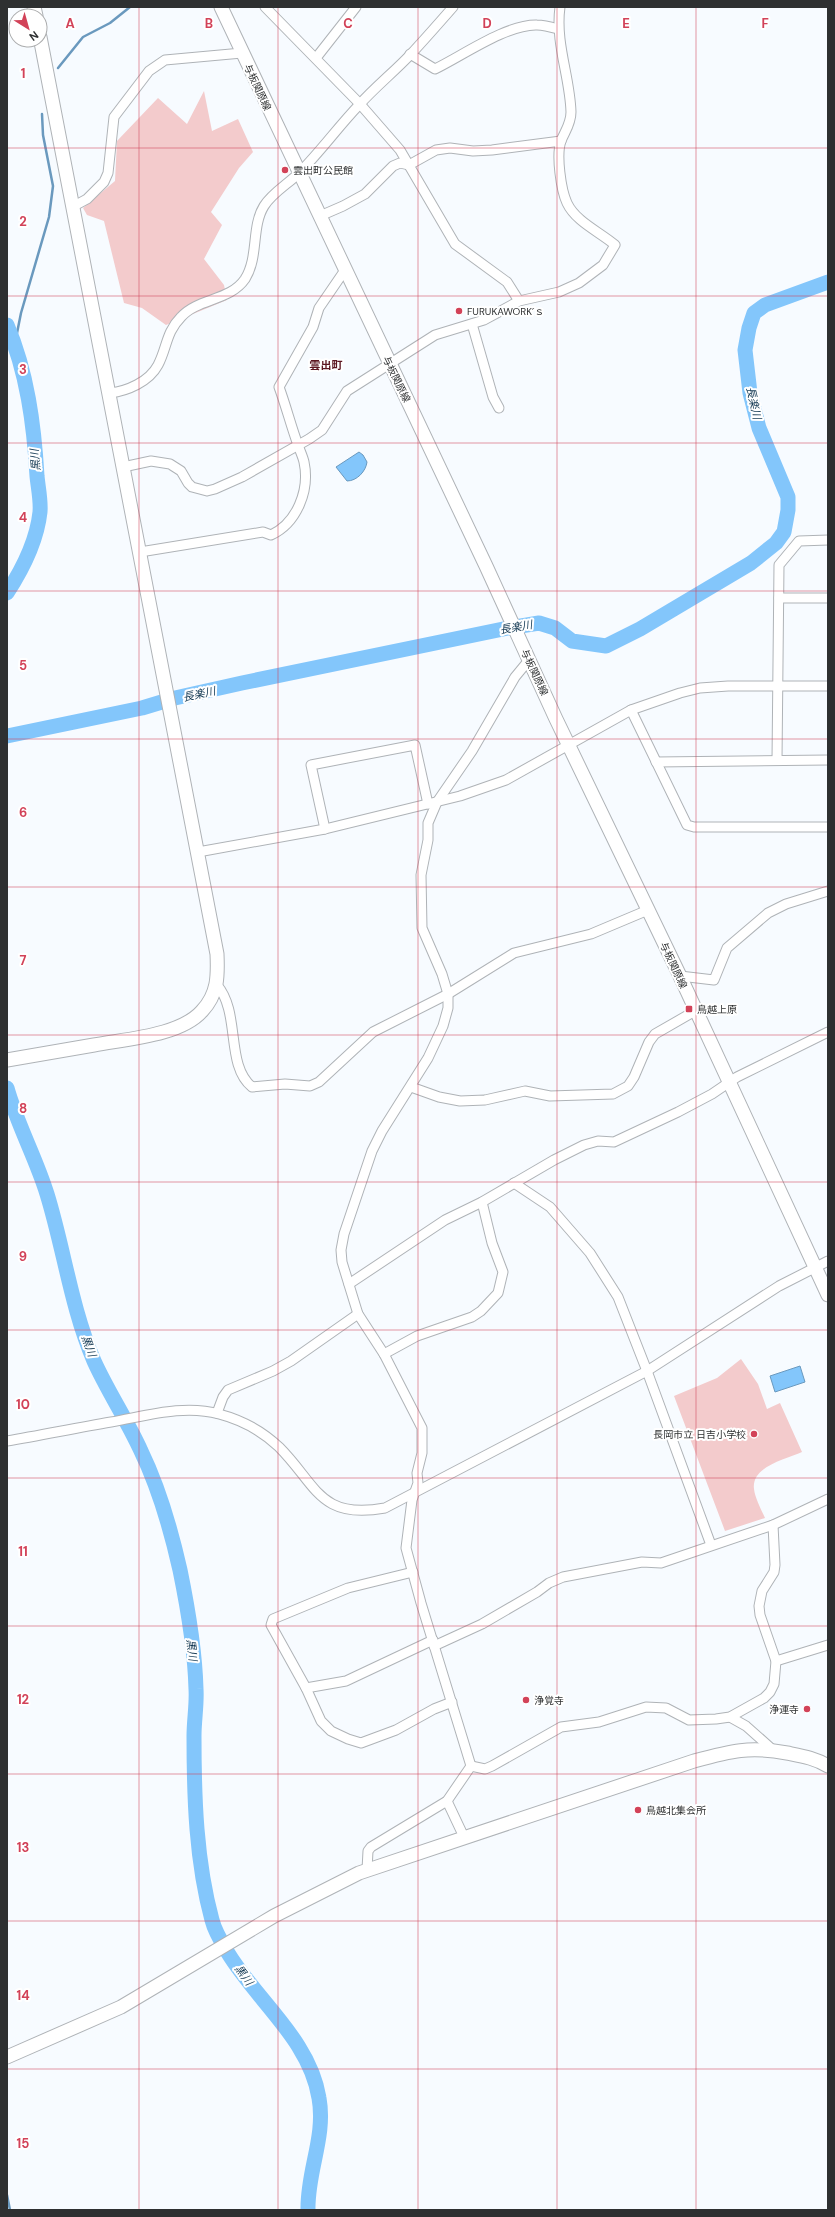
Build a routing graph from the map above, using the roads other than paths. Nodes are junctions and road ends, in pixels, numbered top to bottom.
1 (221, 7) edge
2 (265, 7) edge
3 (356, 7) edge
4 (453, 7) edge
5 (560, 7) edge
6 (558, 29) junction
7 (42, 48) edge
8 (242, 53) junction
9 (410, 54) junction
10 (316, 58) junction
11 (360, 104) junction
12 (561, 141) junction
13 (409, 165) junction
14 (299, 173) junction
15 (74, 206) junction
16 (320, 216) junction
17 (345, 270) junction
18 (519, 301) junction
19 (472, 324) junction
20 (390, 364) junction
21 (110, 393) junction
22 (499, 408) dead end
23 (297, 445) junction
24 (123, 467) junction
25 (828, 540) edge
26 (140, 552) junction
27 (779, 598) junction
28 (828, 598) edge
29 (529, 660) junction
30 (778, 685) junction
31 (828, 686) edge
32 (631, 710) junction
33 (569, 746) junction
34 (777, 760) junction
35 (828, 760) edge
36 (656, 762) junction
37 (437, 802) junction
38 (428, 804) junction
39 (828, 827) edge
40 (325, 829) junction
41 (198, 852) junction
42 (828, 891) edge
43 (648, 910) junction
44 (680, 976) junction
45 (217, 985) junction
46 (448, 994) junction
47 (695, 1011) junction
48 (828, 1032) edge
49 (7, 1060) edge
50 (729, 1082) junction
51 (411, 1087) junction
52 (514, 1183) junction
53 (482, 1202) junction
54 (828, 1261) edge
55 (815, 1267) junction
56 (349, 1284) junction
57 (828, 1295) edge
58 (358, 1314) junction
59 (384, 1354) junction
60 (648, 1371) junction
61 (217, 1413) junction
62 (7, 1441) edge
63 (414, 1491) junction
64 (828, 1499) edge
65 (773, 1525) junction
66 (712, 1545) junction
67 (413, 1572) junction
68 (433, 1643) junction
69 (828, 1645) edge
70 (776, 1661) junction
71 (306, 1688) junction
72 (452, 1702) junction
73 (730, 1717) junction
74 (773, 1750) junction
75 (470, 1766) junction
76 (828, 1766) edge
77 (447, 1801) junction
78 (464, 1837) junction
79 (367, 1870) junction
80 (7, 2057) edge

1 - 8 street, 与板関原線
2 - 10 street
3 - 10 street
4 - 9 street
5 - 6 street
6 - 9 street
6 - 12 street
7 - 15 street
8 - 14 street, 与板関原線
8 - 15 street
9 - 11 street
10 - 11 street
11 - 13 street
11 - 14 street
12 - 13 street
12 - 18 street
13 - 16 street
13 - 18 street
14 - 16 street, 与板関原線
14 - 21 street
15 - 21 street
16 - 17 street, 与板関原線
17 - 20 street, 与板関原線
17 - 23 street
18 - 19 street
19 - 20 street
19 - 22 street
20 - 23 street
20 - 29 street, 与板関原線
21 - 24 street
23 - 24 street
23 - 26 street
24 - 26 street
25 - 27 street
26 - 41 street
27 - 28 street
27 - 30 street
29 - 33 street, 与板関原線
29 - 37 street
30 - 31 street
30 - 32 street
30 - 34 street
32 - 33 street
32 - 36 street
33 - 37 street
33 - 43 street, 与板関原線
34 - 35 street
34 - 36 street
36 - 39 street
37 - 38 street
37 - 46 street
38 - 40 street
38 - 40 street
40 - 41 street
41 - 45 street
42 - 44 street
43 - 44 street, 与板関原線
43 - 46 street
44 - 47 street, 与板関原線
45 - 46 street
45 - 49 street
46 - 51 street
47 - 50 street, 与板関原線
47 - 51 street
48 - 50 street
50 - 52 street
50 - 55 street, 与板関原線
51 - 56 street
52 - 53 street
52 - 60 street
53 - 56 street
53 - 59 street
54 - 55 street
55 - 57 street, 与板関原線
55 - 60 street
56 - 58 street
58 - 59 street
58 - 61 street
59 - 63 street
60 - 63 street
60 - 66 street
61 - 62 street
61 - 63 street
63 - 67 street
64 - 65 street
65 - 66 street
65 - 70 street
66 - 68 street
67 - 68 street
67 - 71 street
68 - 71 street
68 - 72 street
69 - 70 street
70 - 73 street
71 - 72 street
72 - 75 street
73 - 74 street
73 - 75 street
74 - 76 street
74 - 78 street
75 - 77 street
77 - 78 street
77 - 79 street
78 - 79 street
79 - 80 street

